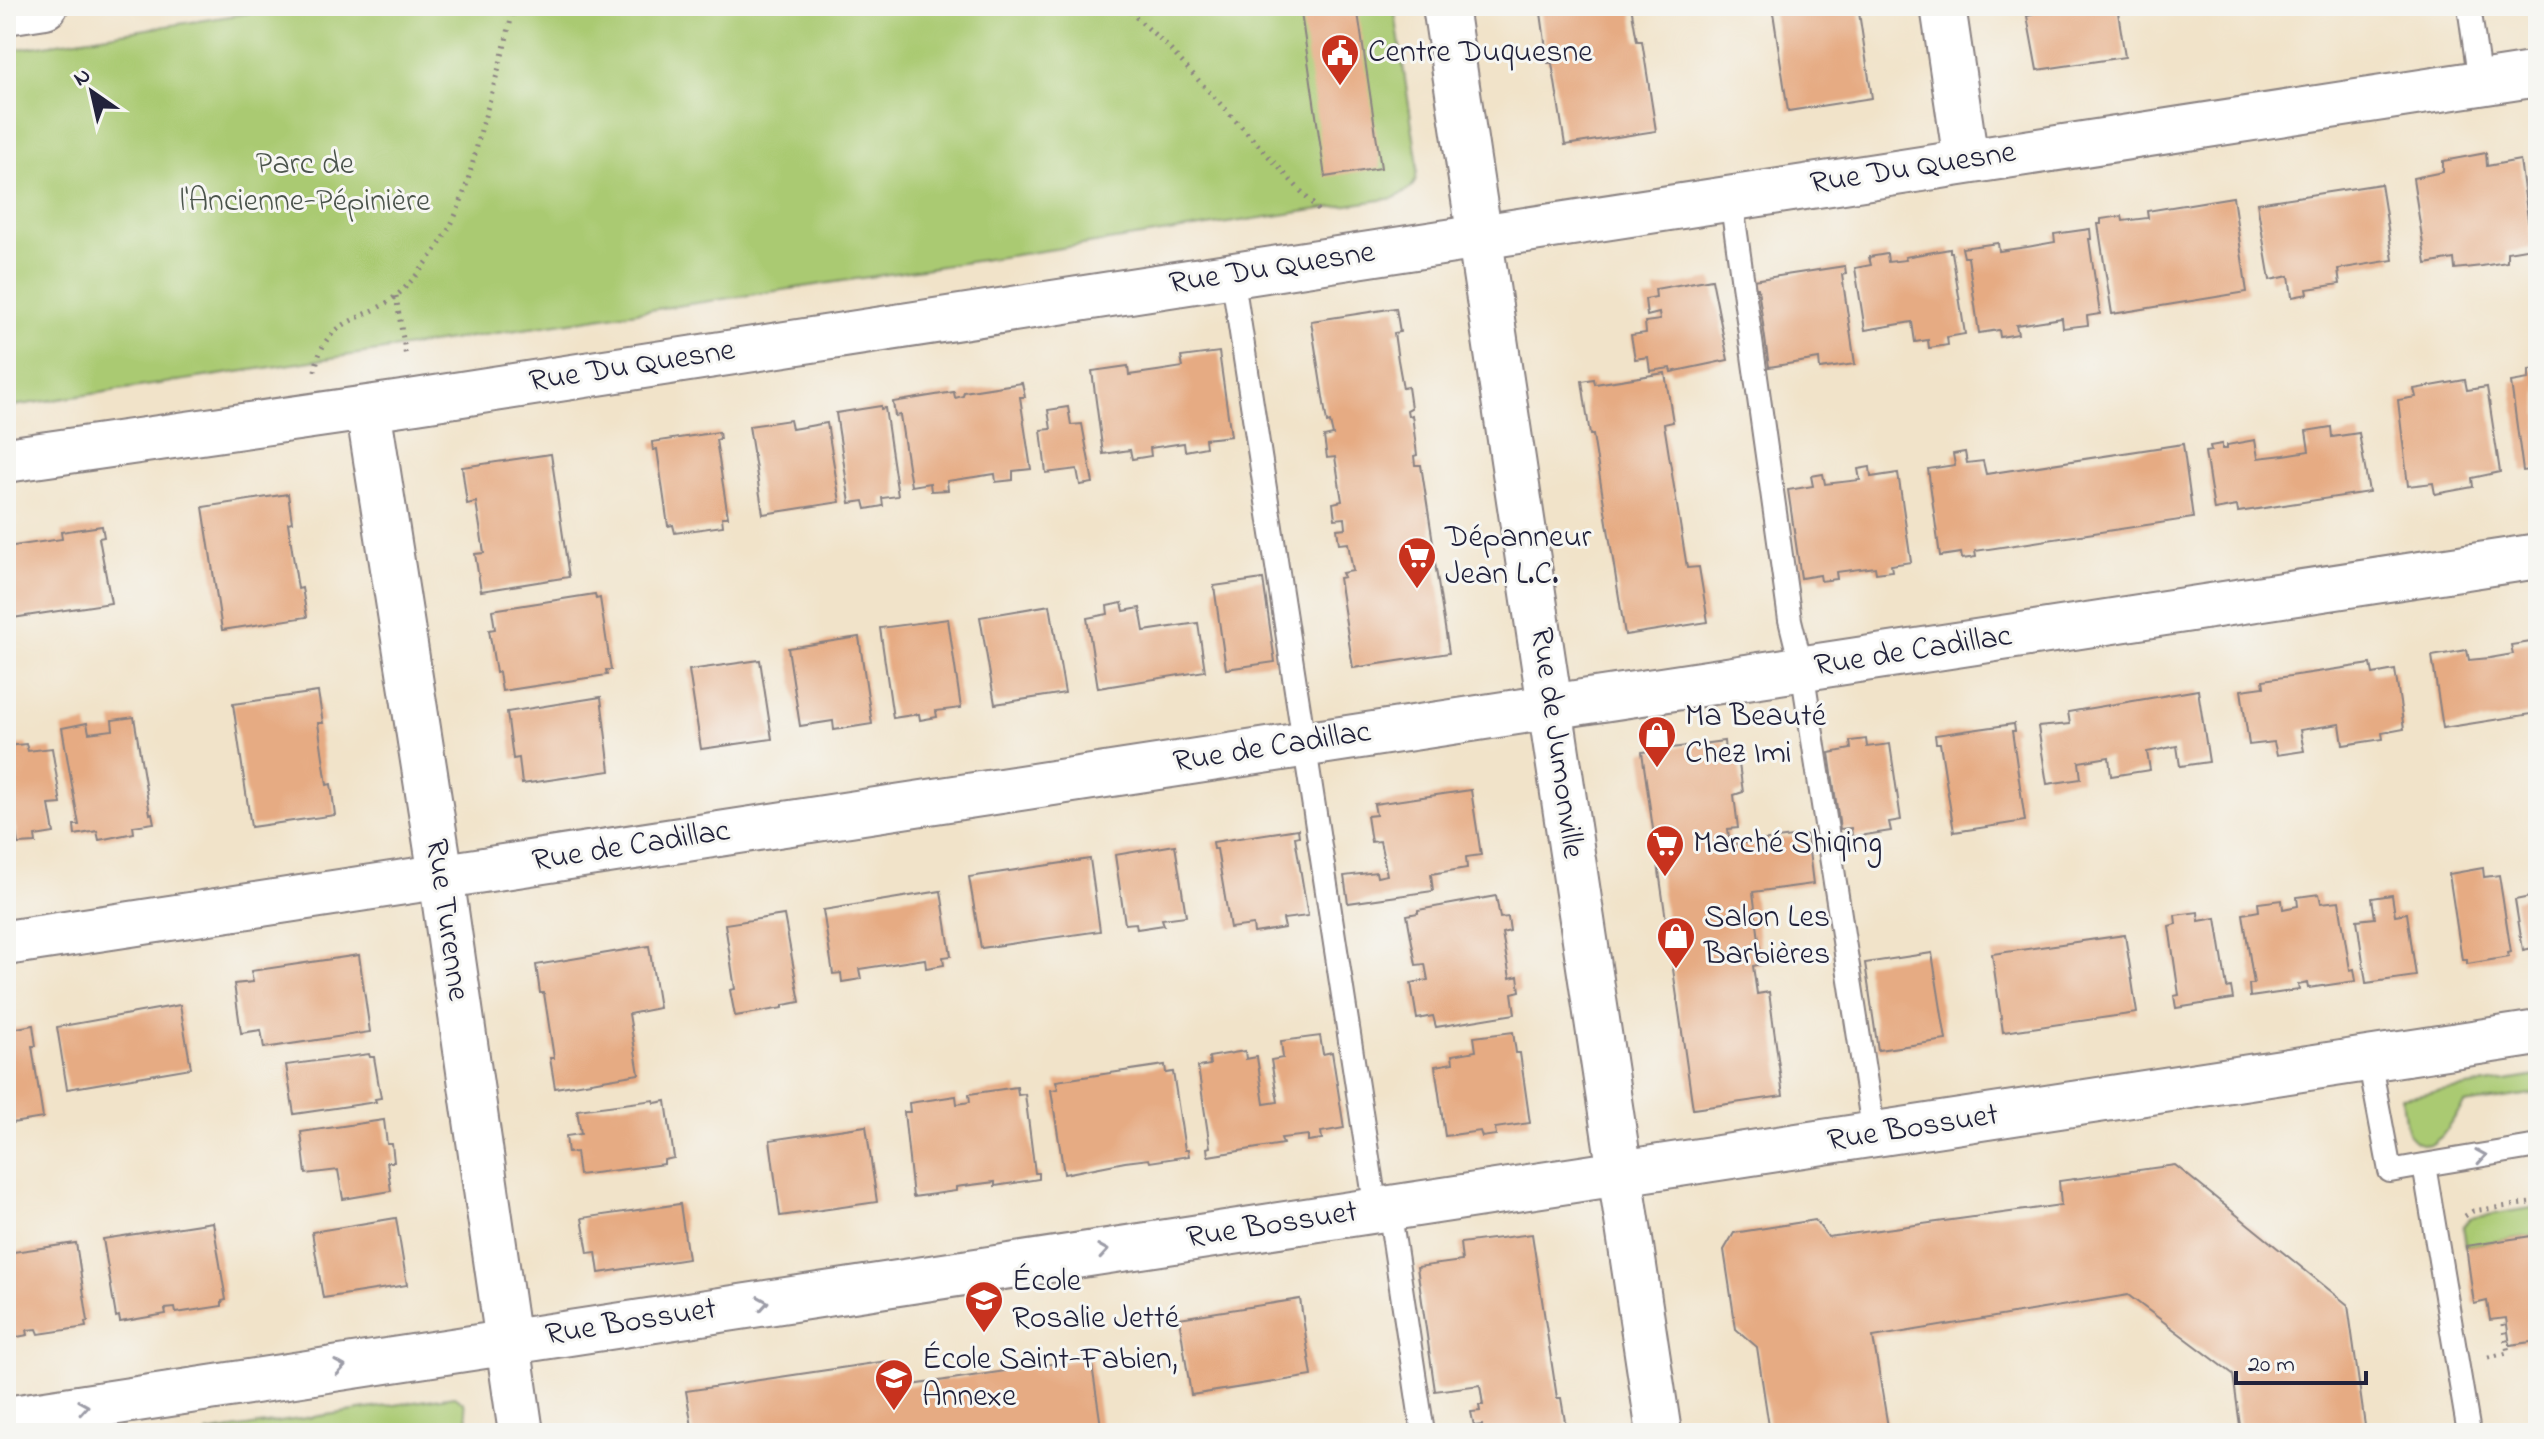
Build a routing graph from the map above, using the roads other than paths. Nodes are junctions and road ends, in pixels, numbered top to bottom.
1 (45, 6) edge
2 (1445, 6) edge
3 (1943, 6) edge
4 (2469, 6) edge
5 (6, 12) edge
6 (2538, 74) edge
7 (2480, 83) junction
8 (1966, 161) junction
9 (1731, 198) junction
10 (1480, 237) junction
11 (1232, 274) junction
12 (368, 408) junction
13 (6, 460) edge
14 (2538, 556) edge
15 (1802, 669) junction
16 (1551, 706) junction
17 (1303, 743) junction
18 (441, 876) junction
19 (6, 943) edge
20 (2538, 1033) edge
21 (2369, 1059) junction
22 (1874, 1135) junction
23 (2538, 1146) edge
24 (2424, 1165) junction
25 (1621, 1173) junction
26 (1382, 1209) junction
27 (507, 1342) junction
28 (6, 1419) edge
29 (521, 1433) edge
30 (1423, 1433) edge
31 (1659, 1433) edge
32 (2469, 1433) edge

1 - 5 street
2 - 10 street, Rue de Jumonville
3 - 8 street
4 - 7 lane
6 - 7 street, Rue Du Quesne
7 - 8 street, Rue Du Quesne
8 - 9 street, Rue Du Quesne
9 - 10 street, Rue Du Quesne
9 - 15 lane
10 - 11 street, Rue Du Quesne
10 - 16 street, Rue de Jumonville
11 - 12 street, Rue Du Quesne
11 - 17 lane
12 - 13 street, Rue Du Quesne
12 - 18 street, Rue Turenne
14 - 15 street, Rue de Cadillac
15 - 16 street, Rue de Cadillac
15 - 22 lane
16 - 17 street, Rue de Cadillac
16 - 25 street, Rue de Jumonville
17 - 18 street, Rue de Cadillac
17 - 26 lane
18 - 19 street, Rue de Cadillac
18 - 27 street, Rue Turenne
20 - 21 street, Rue Bossuet
21 - 22 street, Rue Bossuet
21 - 24 lane
22 - 25 street, Rue Bossuet
24 -> 23 lane
24 - 32 lane
25 - 26 street, Rue Bossuet
25 - 31 street, Rue de Jumonville
27 -> 26 street, Rue Bossuet
26 - 30 lane
28 -> 27 street, Rue Bossuet
27 - 29 street, Rue Turenne

